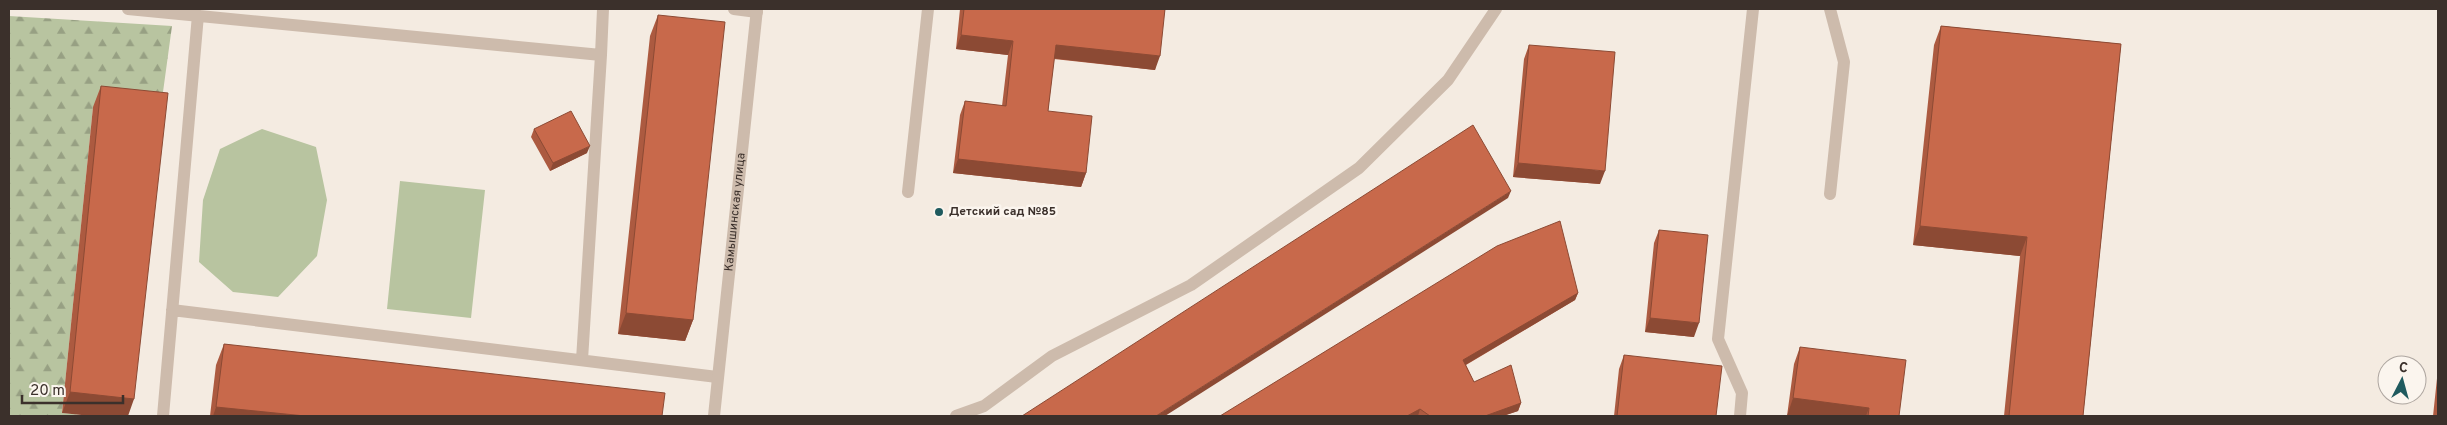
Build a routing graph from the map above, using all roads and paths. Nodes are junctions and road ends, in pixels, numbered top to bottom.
1 (128, 9) edge
2 (603, 9) edge
3 (734, 9) edge
4 (928, 9) edge
5 (1496, 9) edge
6 (1753, 9) edge
7 (1830, 9) edge
8 (757, 10) edge
9 (198, 15) junction
10 (601, 56) junction
11 (908, 192) dead end
12 (1830, 194) dead end
13 (172, 310) junction
14 (582, 360) junction
15 (717, 376) junction
16 (163, 416) edge
17 (714, 416) edge
18 (956, 416) edge
19 (1740, 416) edge

1 - 9 street
2 - 10 street
3 - 8 street
4 - 11 street
5 - 18 street
6 - 19 street
7 - 12 street
8 - 15 street, Камышинская улица
9 - 10 street
9 - 13 street
10 - 14 street
13 - 14 street
13 - 16 street
14 - 15 street
15 - 17 street, Камышинская улица

